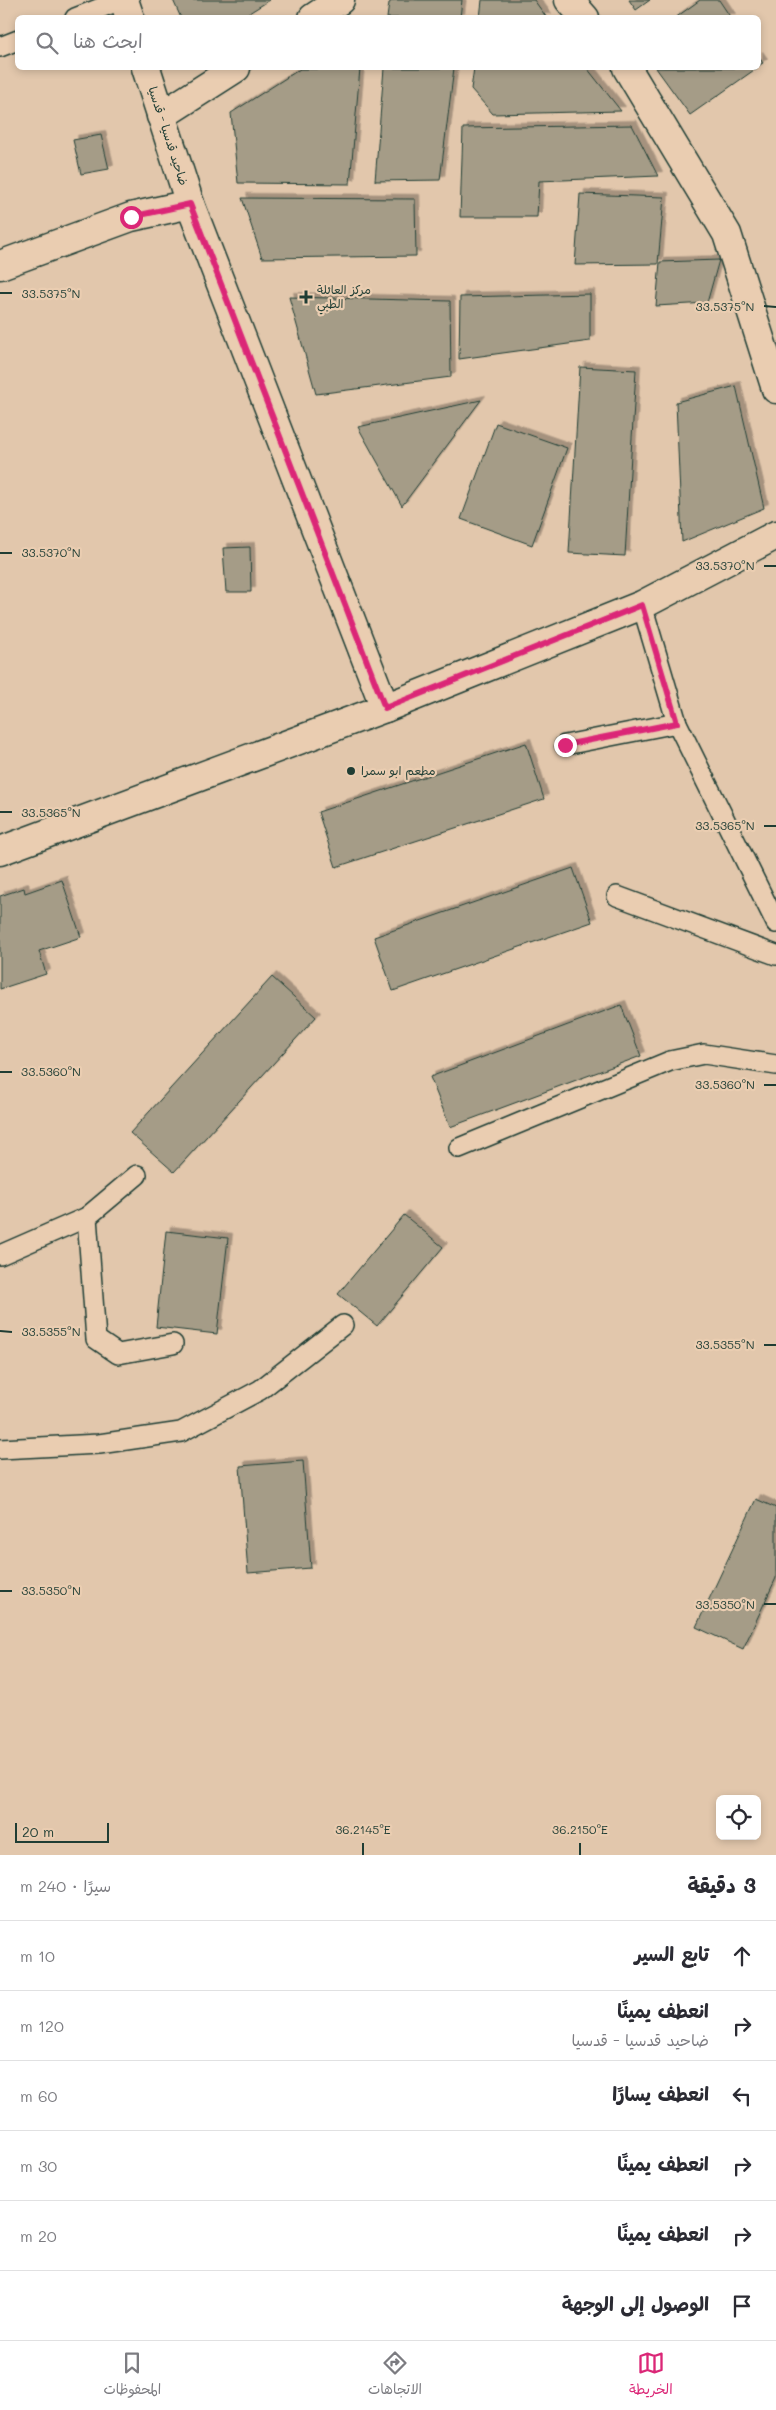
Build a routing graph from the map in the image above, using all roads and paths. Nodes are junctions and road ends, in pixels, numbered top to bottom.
1 (122, 0) edge
2 (340, 0) edge
3 (569, 0) edge
4 (83, 15) edge
5 (129, 15) edge
6 (318, 15) edge
7 (582, 15) edge
8 (15, 41) edge
9 (0, 47) edge
10 (147, 70) edge
11 (233, 70) edge
12 (628, 70) edge
13 (161, 116) junction
14 (190, 204) junction
15 (0, 264) edge
16 (776, 390) edge
17 (776, 535) edge
18 (642, 605) junction
19 (385, 708) junction
20 (677, 723) junction
21 (565, 745) dead end
22 (0, 851) edge
23 (617, 896) dead end
24 (776, 923) edge
25 (776, 955) edge
26 (776, 1065) edge
27 (458, 1148) dead end
28 (137, 1175) dead end
29 (87, 1216) junction
30 (0, 1255) edge
31 (343, 1325) dead end
32 (172, 1344) dead end
33 (0, 1449) edge

1 - 4 lane
1 - 5 main road
2 - 6 main road
3 - 7 main road
8 - 9 lane
10 - 13 main road, ضاحيد قدسيا - قدسيا
11 - 13 main road
12 - 16 main road
13 - 14 main road, ضاحيد قدسيا - قدسيا
14 - 15 main road
14 - 19 main road, ضاحيد قدسيا - قدسيا
17 - 18 main road
18 - 19 main road
18 - 20 lane
19 - 22 main road
20 - 21 lane
20 - 24 lane
23 - 25 lane
26 - 27 lane
28 - 29 lane
29 - 30 lane
29 - 32 lane
31 - 33 lane

